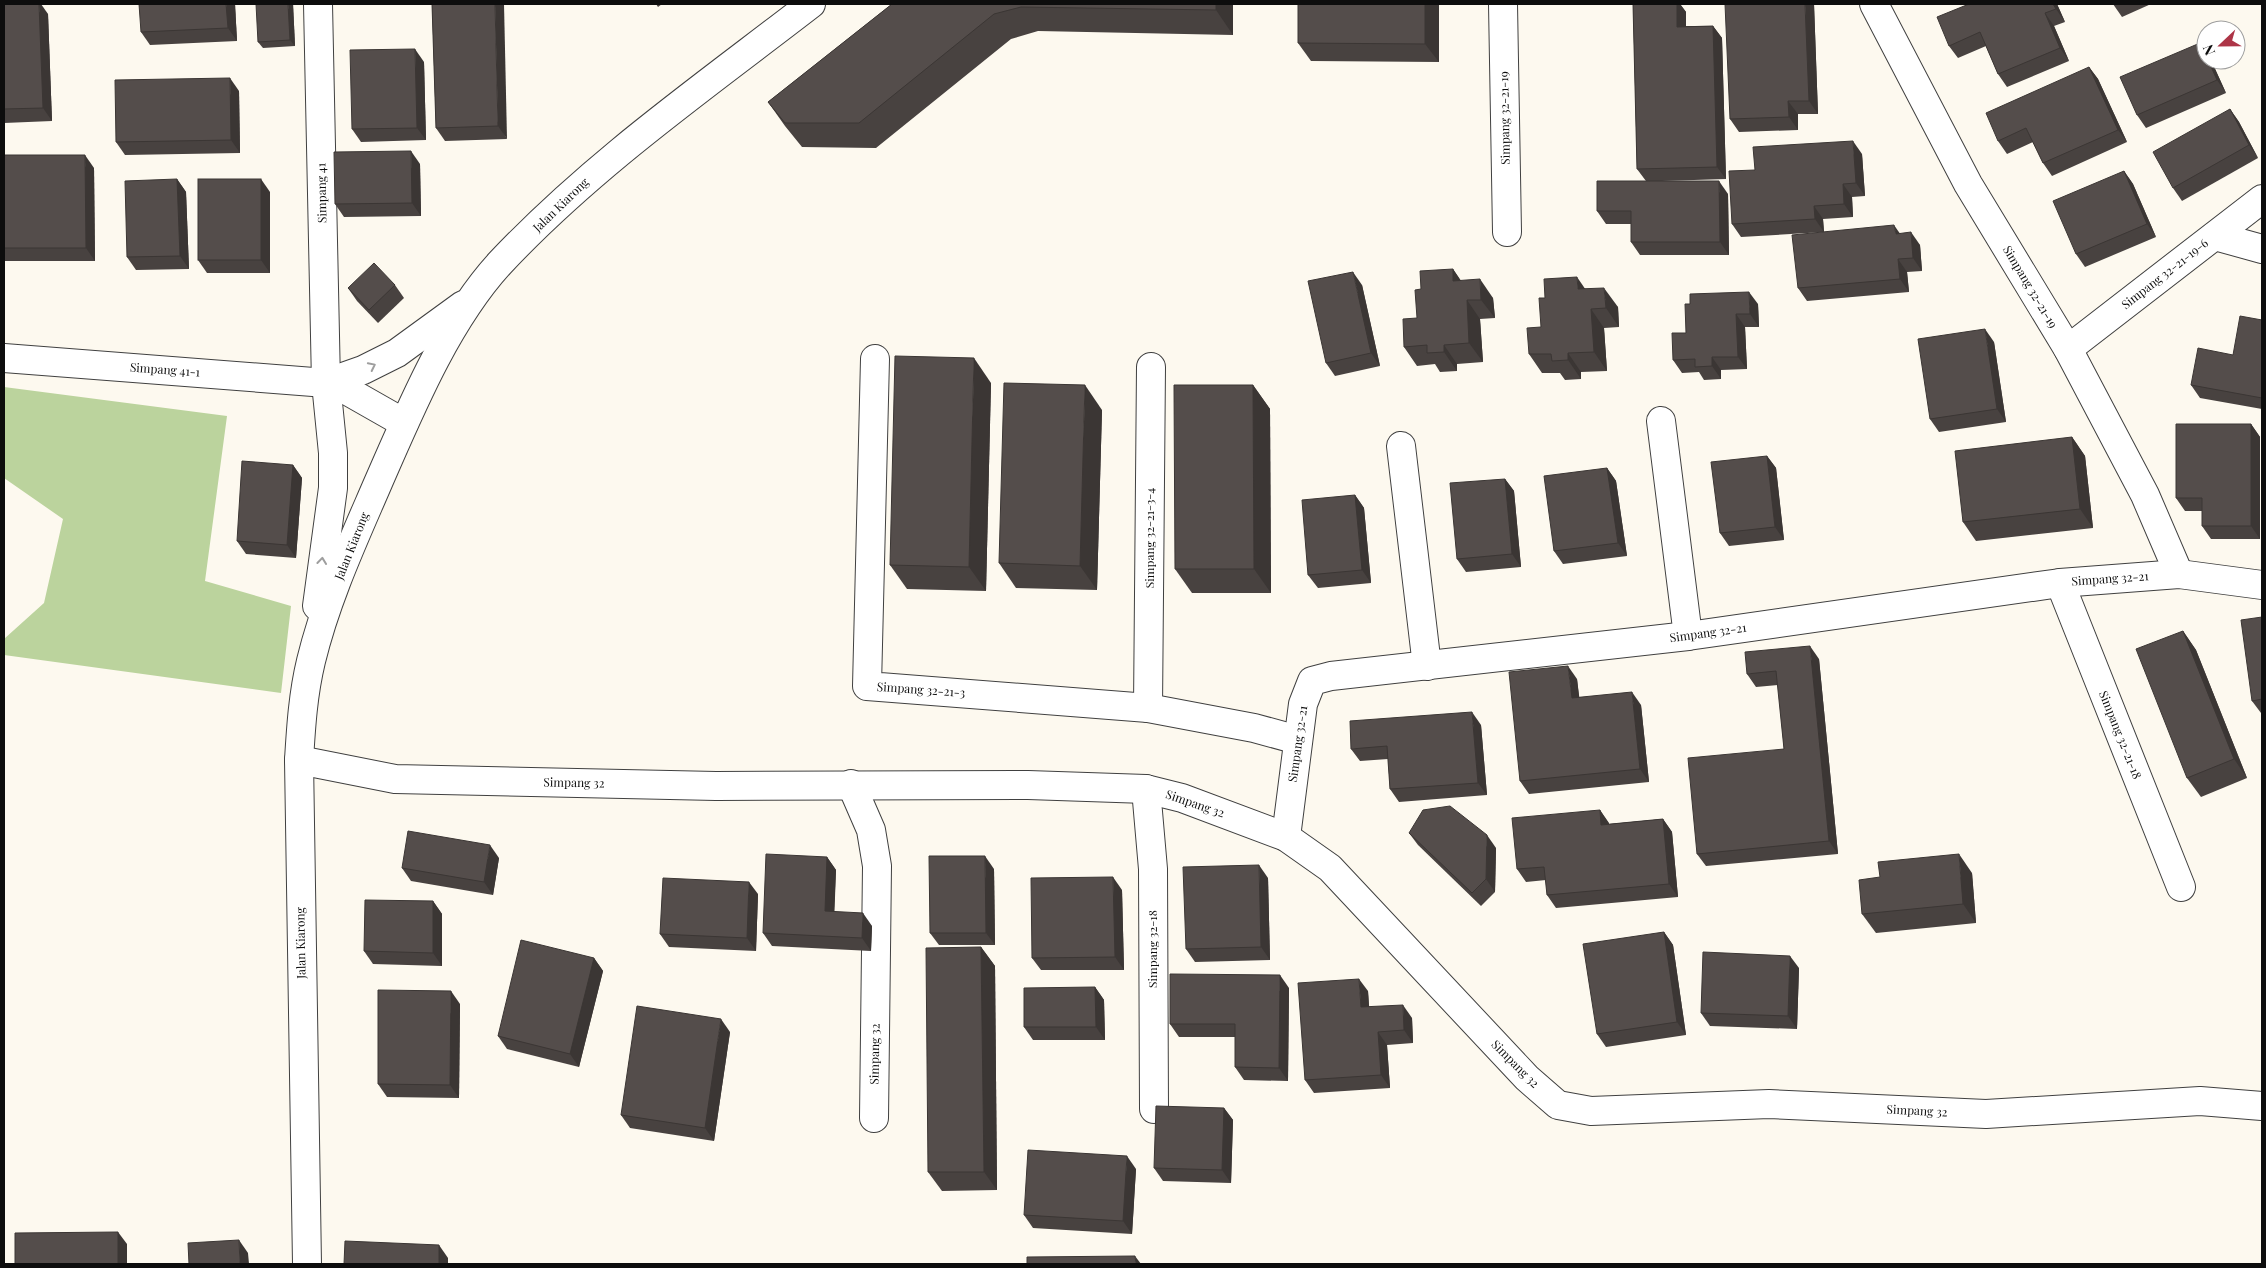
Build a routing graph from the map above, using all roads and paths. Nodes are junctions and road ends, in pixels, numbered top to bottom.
1 (318, 4) edge
2 (811, 4) edge
3 (1503, 4) edge
4 (1874, 4) edge
5 (2262, 199) edge
6 (1507, 232) dead end
7 (2215, 236) junction
8 (2262, 249) edge
9 (471, 299) junction
10 (2068, 349) junction
11 (4, 358) edge
12 (876, 358) dead end
13 (1151, 367) dead end
14 (326, 383) junction
15 (1661, 421) dead end
16 (404, 423) junction
17 (1401, 446) dead end
18 (2179, 574) junction
19 (2060, 583) junction
20 (2262, 585) edge
21 (1688, 636) junction
22 (311, 661) junction
23 (1426, 666) junction
24 (1148, 708) junction
25 (1298, 740) junction
26 (299, 760) junction
27 (851, 784) junction
28 (1146, 789) junction
29 (1286, 837) junction
30 (2181, 887) dead end
31 (2262, 1106) edge
32 (1154, 1109) edge
33 (874, 1118) dead end
34 (307, 1264) edge

1 - 14 street, Simpang 41
2 - 9 street, Jalan Kiarong
3 - 6 street, Simpang 32-21-19
4 - 10 street, Simpang 32-21-19
5 - 7 street, Simpang 32-21-19-6
7 - 8 street
7 - 10 street, Simpang 32-21-19-6
14 -> 9 street, Simpang 41-1
9 - 16 street, Jalan Kiarong
10 - 18 street, Simpang 32-21-19
11 - 14 street, Simpang 41-1
12 - 24 street, Simpang 32-21-3
13 - 24 street, Simpang 32-21-3-4
14 - 16 street, Simpang 41-1
22 -> 14 street
15 - 21 street
16 - 22 street, Jalan Kiarong
17 - 23 street
18 - 19 street, Simpang 32-21
18 - 20 street, Simpang 32-21
19 - 21 street, Simpang 32-21
19 - 30 street, Simpang 32-21-18
21 - 23 street, Simpang 32-21
22 - 26 street, Jalan Kiarong
23 - 25 street, Simpang 32-21
24 - 25 street, Simpang 32-21-3
25 - 29 street, Simpang 32-21
26 - 27 street, Simpang 32
26 - 34 street, Jalan Kiarong
27 - 28 street, Simpang 32
27 - 33 street, Simpang 32
28 - 29 street, Simpang 32
28 - 32 street, Simpang 32-18
29 - 31 street, Simpang 32

